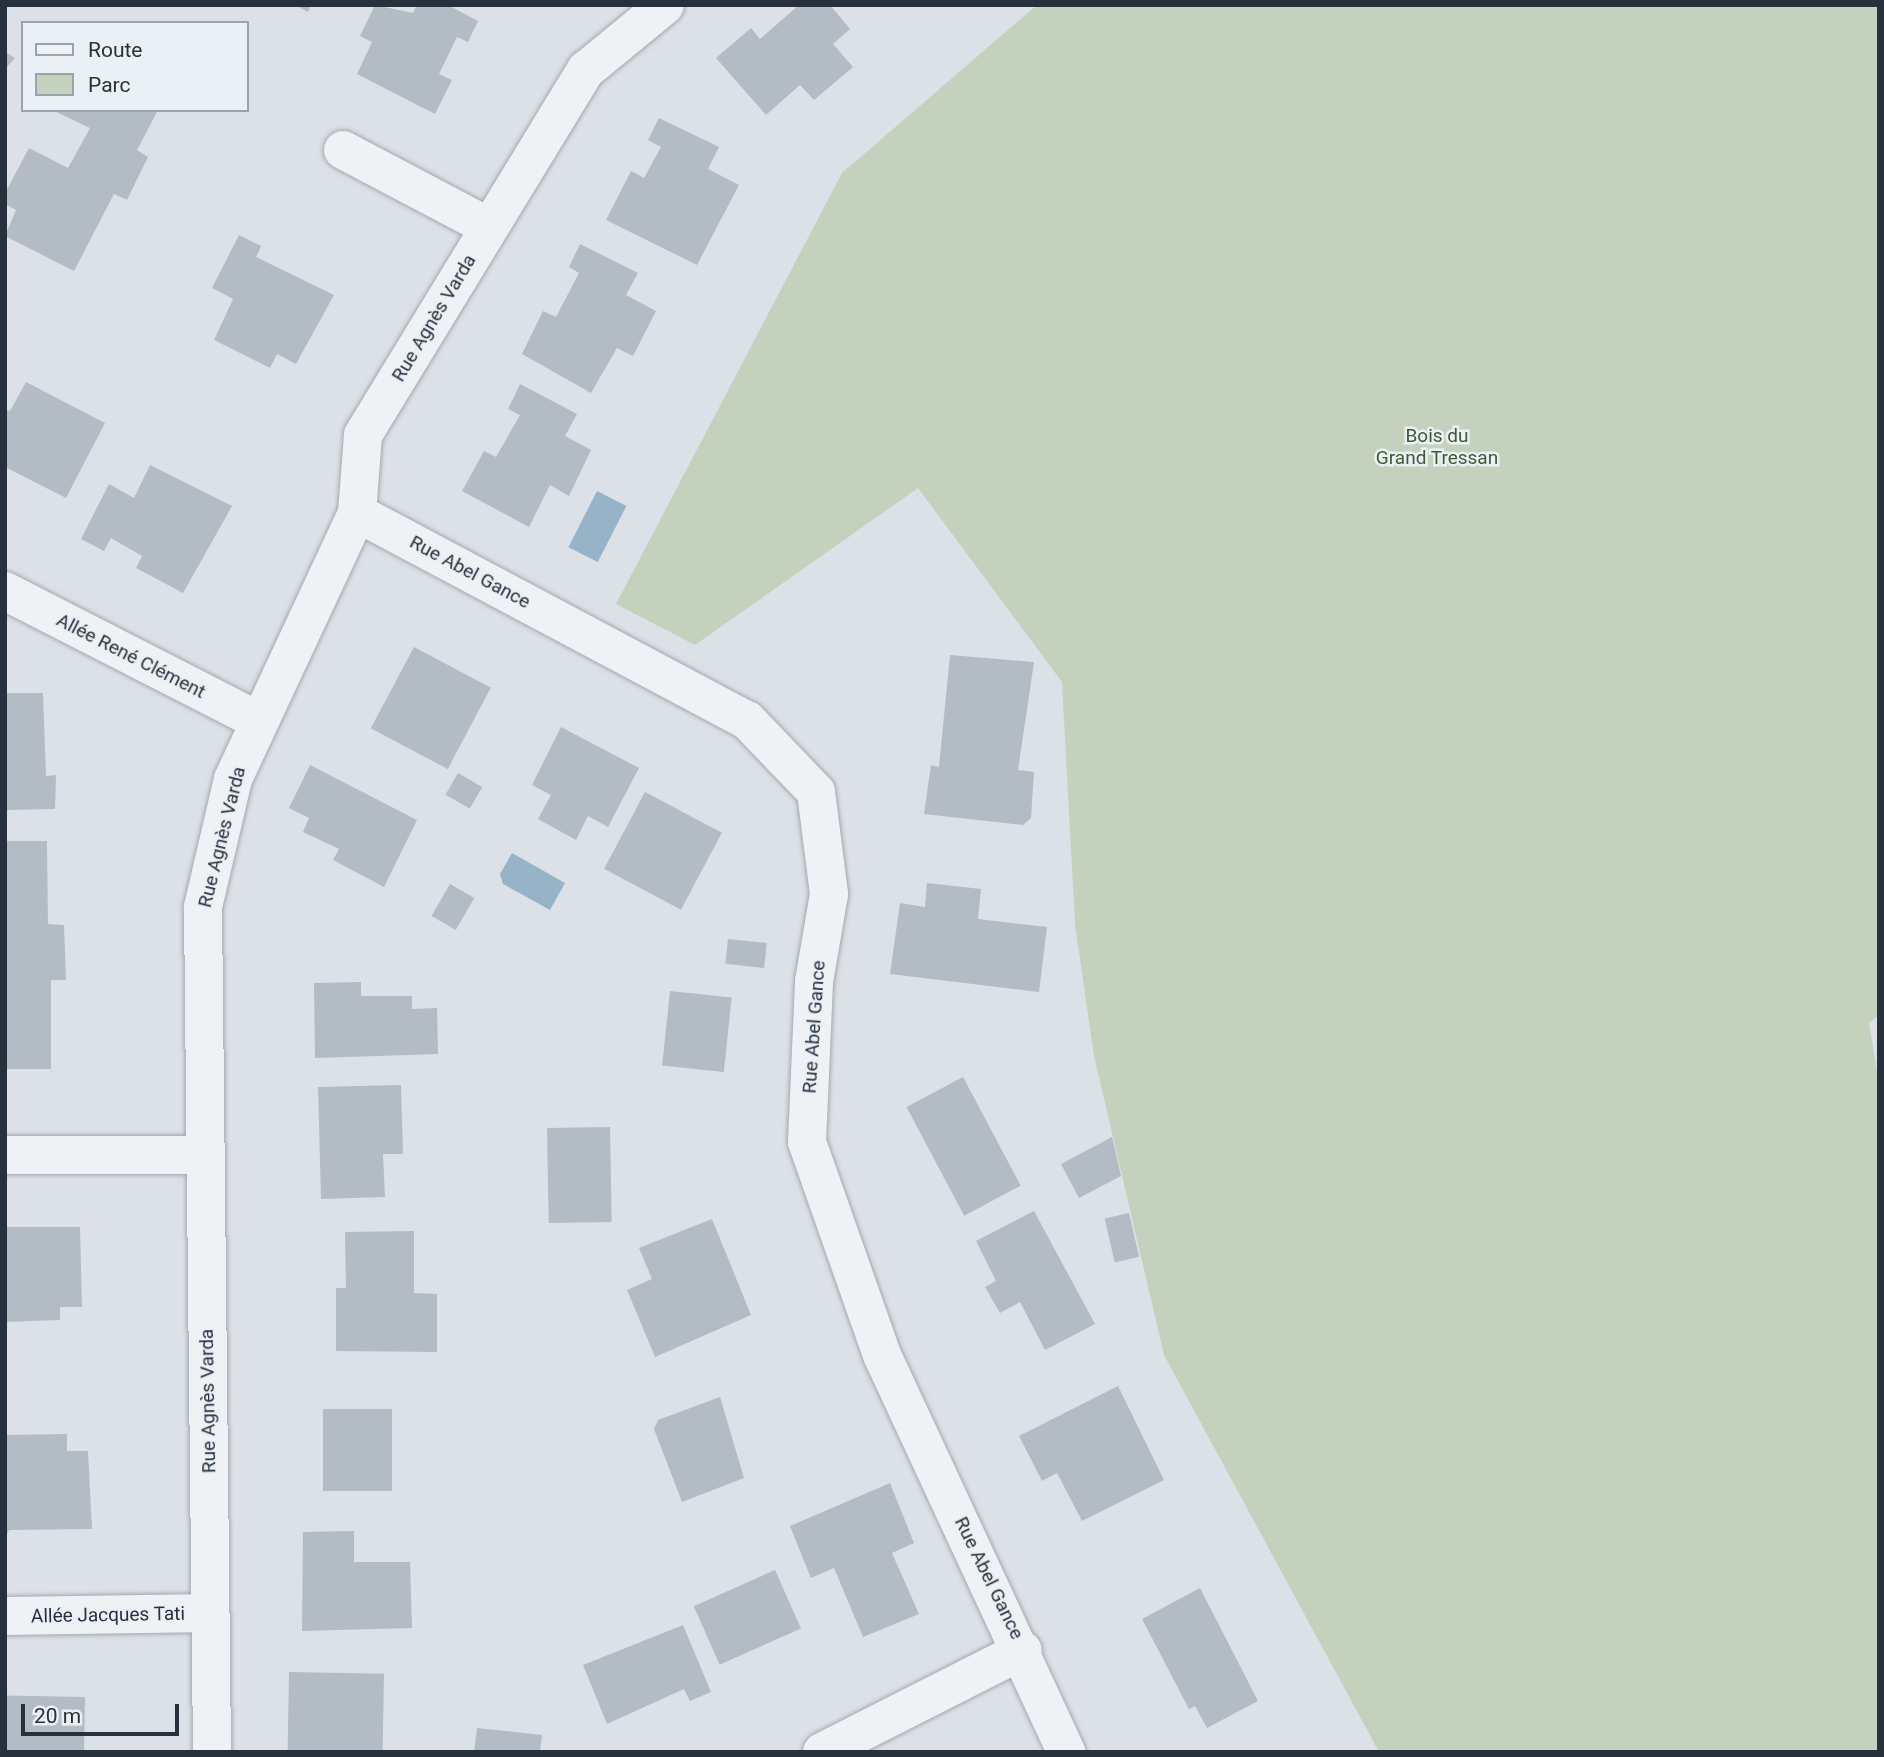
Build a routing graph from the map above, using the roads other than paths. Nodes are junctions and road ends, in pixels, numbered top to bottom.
1 (664, 5) edge
2 (343, 149) dead end
3 (489, 227) junction
4 (357, 513) junction
5 (5, 591) edge
6 (257, 720) junction
7 (5, 1155) edge
8 (206, 1156) junction
9 (210, 1614) junction
10 (5, 1616) edge
11 (1023, 1650) junction
12 (212, 1752) edge
13 (822, 1752) edge
14 (1066, 1752) edge

1 - 3 street, Rue Agnès Varda
2 - 3 street
3 - 4 street, Rue Agnès Varda
4 - 6 street, Rue Agnès Varda
4 - 11 street, Rue Abel Gance
5 - 6 street, Allée René Clément
6 - 8 street, Rue Agnès Varda
7 - 8 street
8 - 9 street, Rue Agnès Varda
9 - 10 street, Allée Jacques Tati
9 - 12 street, Rue Agnès Varda
11 - 13 street
11 - 14 street, Rue Abel Gance

